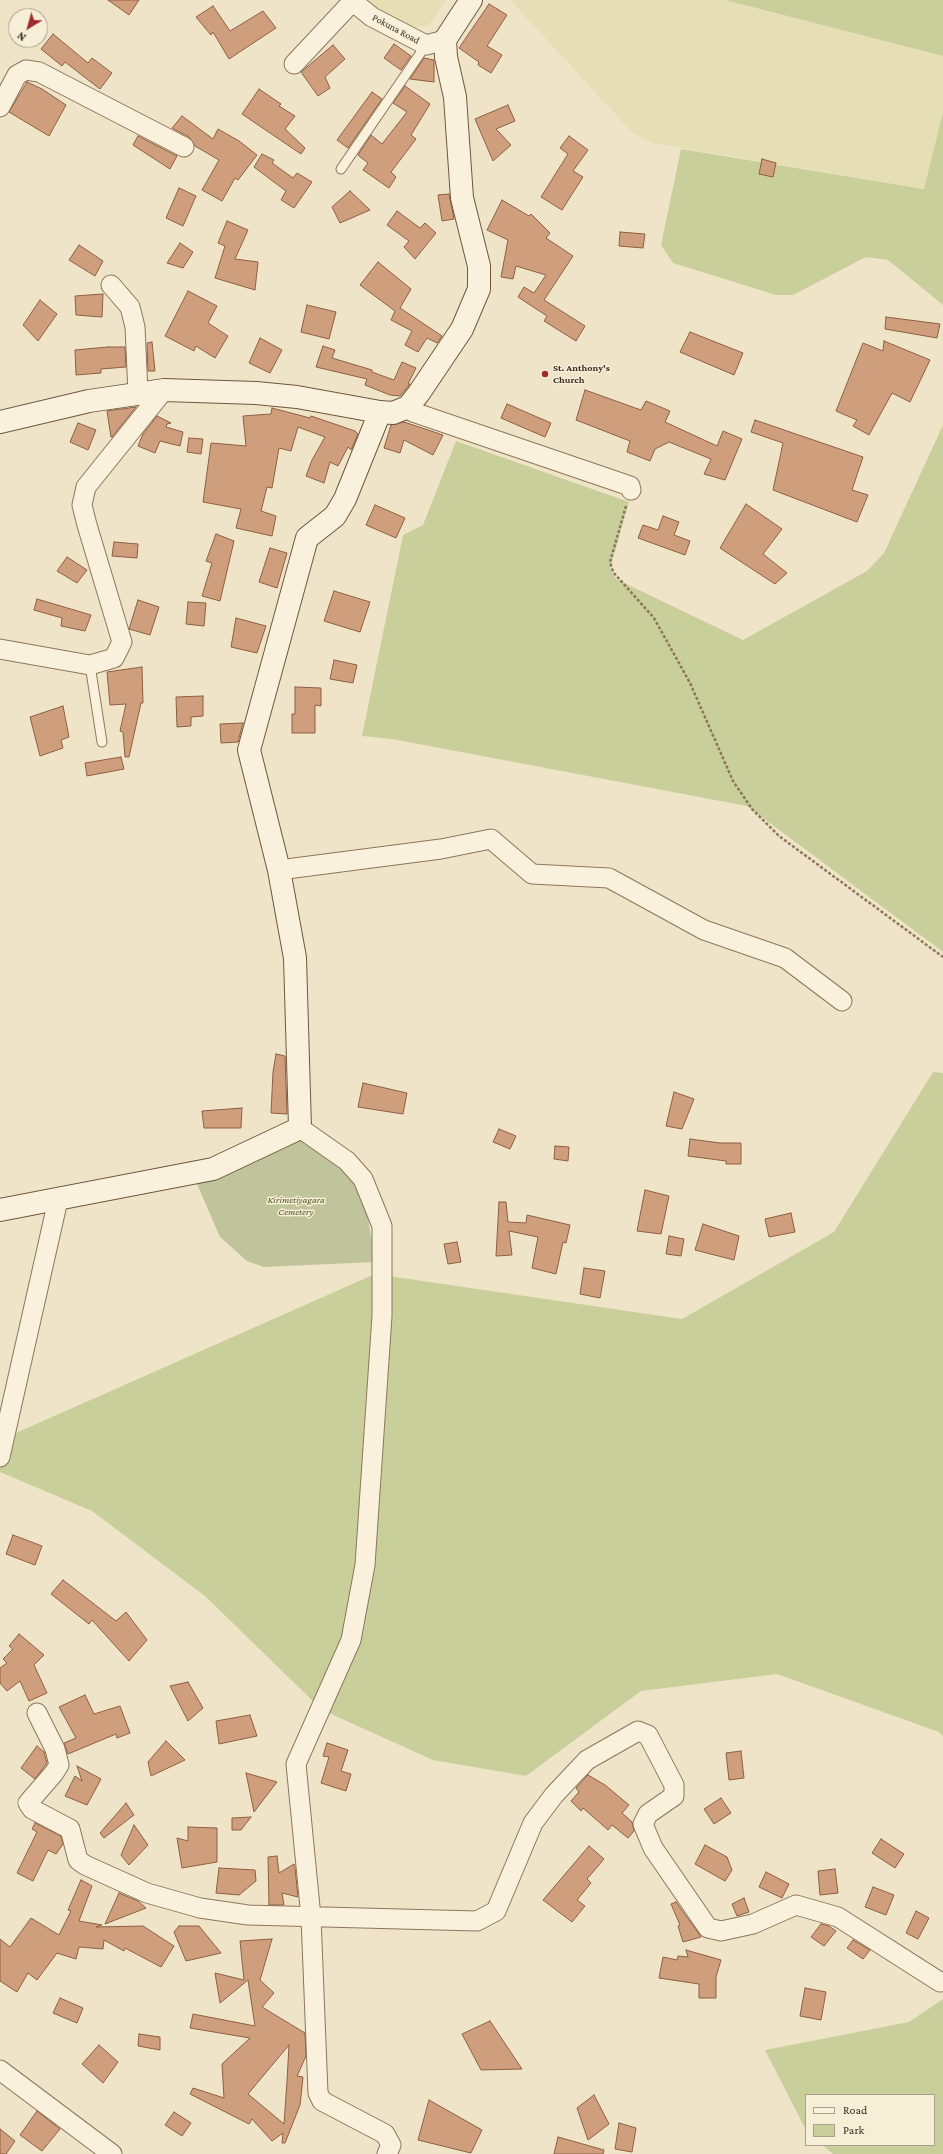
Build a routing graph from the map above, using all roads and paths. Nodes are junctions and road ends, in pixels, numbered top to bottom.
1 (471, 0) edge
2 (351, 1) edge
3 (436, 42) junction
4 (294, 64) dead end
5 (0, 107) edge
6 (184, 147) dead end
7 (341, 168) dead end
8 (111, 285) dead end
9 (164, 390) junction
10 (138, 393) junction
11 (408, 407) junction
12 (380, 412) junction
13 (0, 422) edge
14 (631, 490) joint
15 (0, 649) edge
16 (90, 665) junction
17 (102, 742) dead end
18 (279, 870) junction
19 (943, 957) edge
20 (842, 1001) dead end
21 (300, 1128) junction
22 (58, 1200) junction
23 (0, 1210) edge
24 (0, 1456) edge
25 (37, 1713) dead end
26 (311, 1917) junction
27 (940, 1982) dead end
28 (0, 2070) edge
29 (112, 2154) edge
30 (387, 2154) edge

1 - 3 street
2 - 3 street, Pokuna Road
2 - 4 street
3 - 7 lane
3 - 11 street
5 - 6 street
8 - 10 street
9 - 10 street
9 - 12 street
9 - 16 street
10 - 13 street
11 - 12 street
11 - 14 street
12 - 18 street
14 - 19 path
15 - 16 street
16 - 17 lane
18 - 20 street
18 - 21 street
21 - 22 street
21 - 26 street
22 - 23 street
22 - 24 street
25 - 26 street
26 - 27 street
26 - 30 street
28 - 29 street

